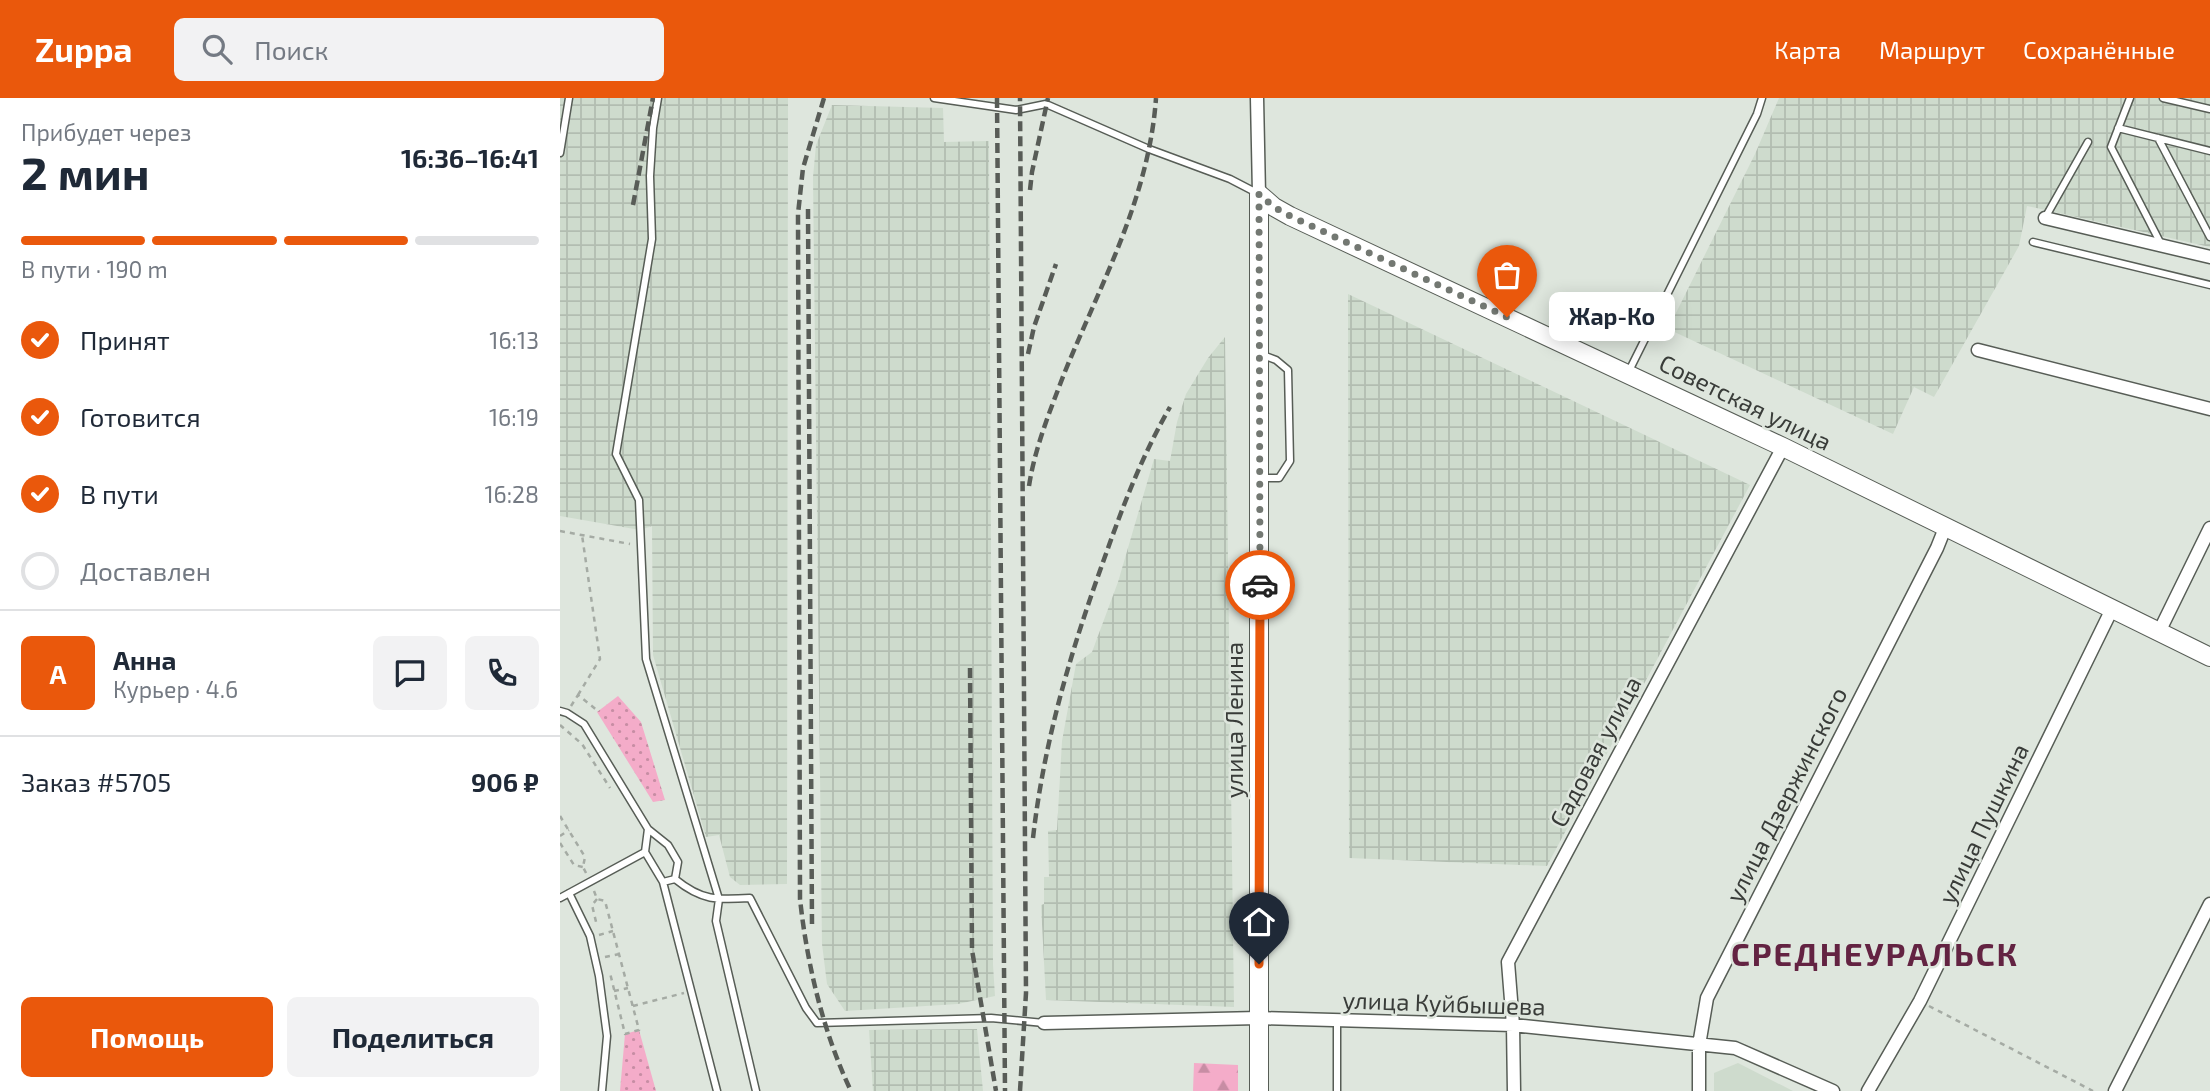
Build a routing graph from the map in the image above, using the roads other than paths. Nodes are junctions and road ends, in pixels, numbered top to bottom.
1 (569, 98) edge
2 (658, 98) edge
3 (934, 98) edge
4 (1257, 98) edge
5 (1762, 98) edge
6 (2130, 98) edge
7 (2163, 98) edge
8 (2210, 109) edge
9 (2119, 128) junction
10 (2158, 138) junction
11 (2088, 142) dead end
12 (2210, 152) edge
13 (560, 153) edge
14 (1259, 194) junction
15 (2045, 218) joint
16 (2210, 237) edge
17 (2033, 242) dead end
18 (2161, 244) junction
19 (2210, 257) edge
20 (2210, 285) edge
21 (1978, 350) dead end
22 (1259, 354) junction
23 (1627, 374) junction
24 (2210, 409) edge
25 (1783, 447) junction
26 (1260, 478) junction
27 (1945, 528) junction
28 (2210, 528) edge
29 (2112, 609) junction
30 (2159, 632) junction
31 (2210, 657) edge
32 (564, 712) edge
33 (648, 829) junction
34 (645, 852) junction
35 (675, 879) junction
36 (663, 881) junction
37 (569, 893) junction
38 (560, 898) edge
39 (719, 899) junction
40 (2210, 904) edge
41 (1258, 1018) junction
42 (1338, 1020) junction
43 (1044, 1023) joint
44 (1513, 1024) junction
45 (1699, 1045) junction
46 (602, 1091) edge
47 (717, 1091) edge
48 (756, 1091) edge
49 (1259, 1091) edge
50 (1337, 1091) edge
51 (1514, 1091) edge
52 (1699, 1091) edge
53 (1833, 1091) edge
54 (1868, 1091) edge
55 (2115, 1091) edge

1 - 13 lane
2 - 39 lane
3 - 14 lane
4 - 14 street, улица Ленина
5 - 23 lane
6 - 9 lane
7 - 8 lane
9 - 10 lane
9 - 18 lane
10 - 12 lane
10 - 16 lane
11 - 15 lane
14 - 22 street, улица Ленина
14 - 23 street, Советская улица
15 - 18 street
17 - 20 lane
18 - 19 street
21 - 24 street
22 - 26 street, улица Ленина
22 - 26 lane
23 - 25 street, Советская улица
25 - 27 street, Советская улица
25 - 44 street, Садовая улица
26 - 41 street, улица Ленина
27 - 29 street, Советская улица
27 - 45 street, улица Дзержинского
28 - 30 street
29 - 30 street, Советская улица
29 - 54 street, улица Пушкина
30 - 31 street, Советская улица
32 - 33 lane
33 - 34 lane
33 - 35 lane
34 - 36 lane
34 - 37 lane
35 - 36 lane
35 - 39 lane
36 - 47 lane
37 - 38 lane
37 - 46 lane
39 - 43 lane
39 - 48 lane
40 - 55 street
41 - 42 street, улица Куйбышева
41 - 43 street, улица Куйбышева
41 - 49 street, улица Ленина
42 - 44 street, улица Куйбышева
42 - 50 lane
44 - 45 street, улица Куйбышева
44 - 51 street, Садовая улица
45 - 52 street, улица Дзержинского
45 - 53 street, улица Куйбышева

